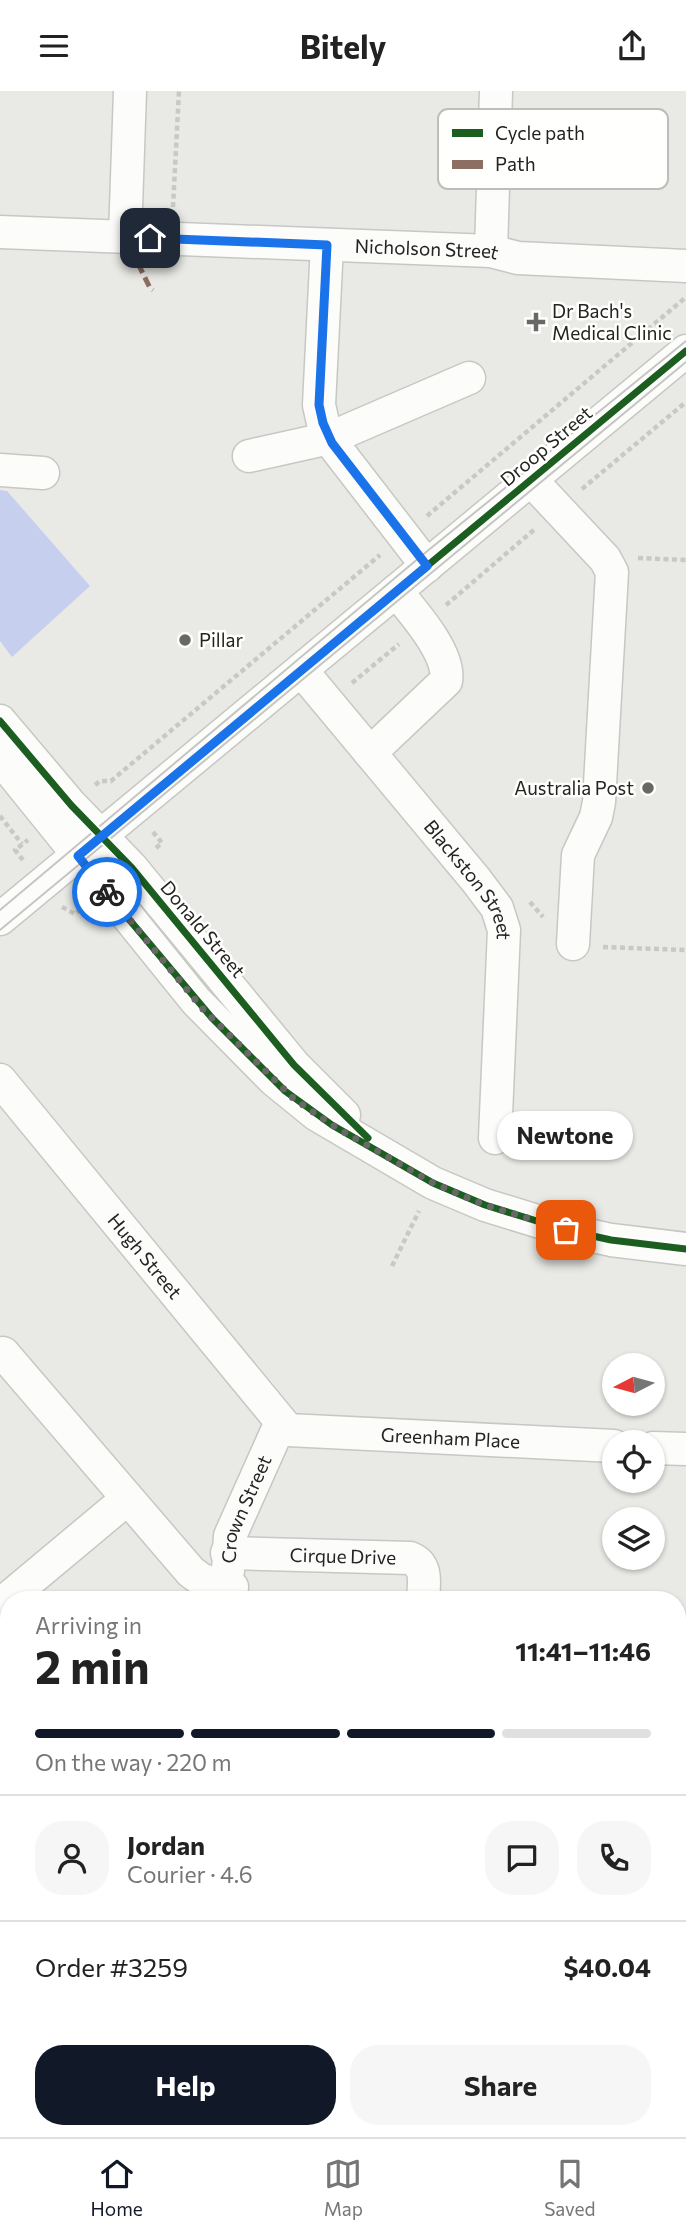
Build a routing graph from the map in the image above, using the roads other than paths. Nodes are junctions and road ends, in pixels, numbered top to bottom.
1 (130, 91) edge
2 (496, 91) edge
3 (495, 109) edge
4 (493, 189) edge
5 (0, 232) edge
6 (125, 237) junction
7 (327, 245) junction
8 (491, 251) junction
9 (686, 266) edge
10 (686, 351) edge
11 (469, 378) dead end
12 (330, 438) junction
13 (250, 456) dead end
14 (0, 470) edge
15 (43, 473) dead end
16 (531, 480) junction
17 (427, 566) junction
18 (396, 591) junction
19 (301, 670) junction
20 (0, 721) edge
21 (370, 753) junction
22 (0, 758) edge
23 (89, 846) junction
24 (0, 919) edge
25 (573, 944) dead end
26 (0, 1080) edge
27 (495, 1138) dead end
28 (686, 1249) edge
29 (0, 1356) edge
30 (284, 1426) junction
31 (602, 1445) edge
32 (665, 1448) edge
33 (686, 1449) edge
34 (127, 1499) junction
35 (228, 1553) junction
36 (225, 1590) edge
37 (17, 1591) edge
38 (423, 1591) edge

1 - 6 street
2 - 3 street
4 - 8 street
5 - 6 street, Nicholson Street
6 - 7 street, Nicholson Street
7 - 8 street, Nicholson Street
7 - 12 street
8 - 9 street, Nicholson Street
10 - 16 street, Droop Street
11 - 12 street
12 - 13 street
12 - 17 street
14 - 15 street
16 - 17 street, Droop Street
16 - 25 street
17 - 18 street, Droop Street
18 - 19 street, Droop Street
18 - 21 street
19 - 21 street, Blackston Street
19 - 23 street, Droop Street
20 - 23 street, Donald Street
21 - 27 street, Blackston Street
22 - 23 street, Donald Street
23 - 24 street, Droop Street
23 - 28 street, Donald Street
26 - 30 street, Hugh Street
29 - 34 street
30 - 31 street, Greenham Place
30 - 35 street, Crown Street
32 - 33 street
34 - 36 street
34 - 37 street
35 - 36 street, Crown Street
35 - 38 street, Cirque Drive

